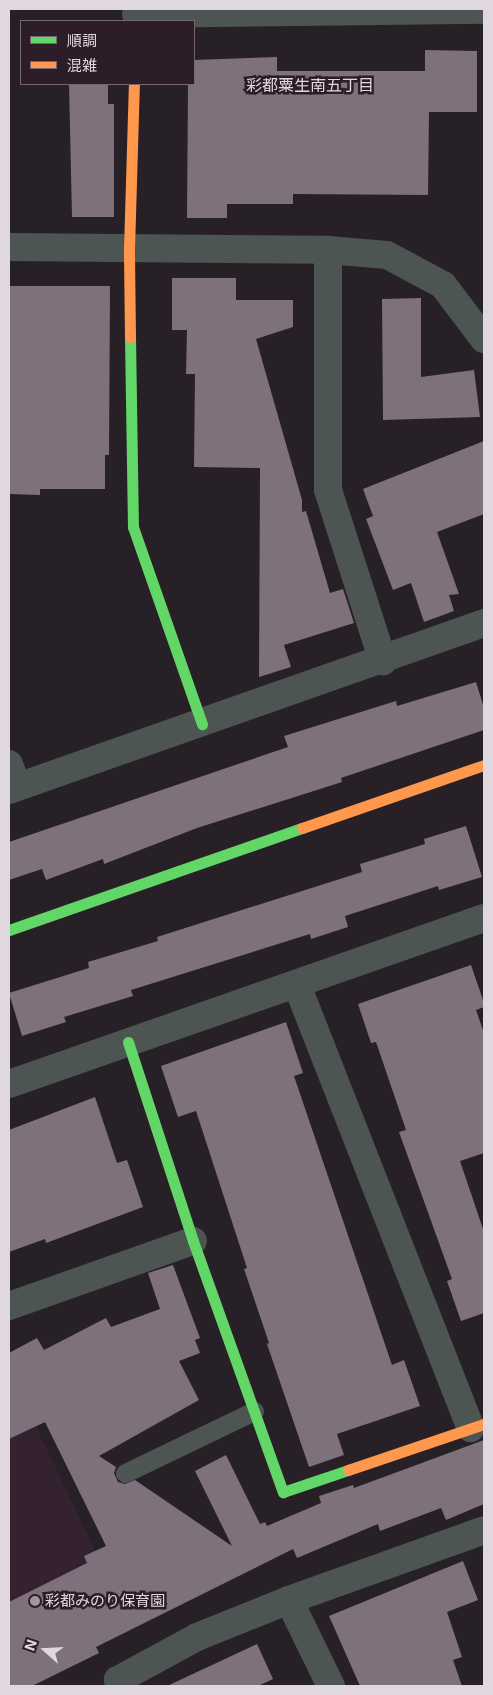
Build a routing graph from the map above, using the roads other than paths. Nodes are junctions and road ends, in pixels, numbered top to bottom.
1 (484, 10) edge
2 (136, 15) edge
3 (134, 85) edge
4 (9, 247) edge
5 (129, 249) junction
6 (328, 250) junction
7 (484, 339) edge
8 (484, 623) edge
9 (383, 661) junction
10 (202, 724) junction
11 (484, 765) edge
12 (11, 780) edge
13 (483, 921) edge
14 (9, 930) edge
15 (297, 985) junction
16 (128, 1042) junction
17 (9, 1084) edge
18 (193, 1241) junction
19 (9, 1306) edge
20 (254, 1411) junction
21 (477, 1426) edge
22 (125, 1473) dead end
23 (484, 1530) edge
24 (289, 1600) junction
25 (121, 1686) edge
26 (330, 1686) edge

1 - 2 street
3 - 5 street
4 - 5 street
5 - 6 street
5 - 10 street
6 - 7 street
6 - 9 street
8 - 9 street
9 - 10 street
10 - 12 street
11 - 14 street
13 - 15 street
15 - 16 street
15 - 21 street
16 - 17 street
16 - 18 street
18 - 19 street
18 - 20 street
20 - 21 street
20 - 22 lane
23 - 24 street
24 - 25 street
24 - 26 street

